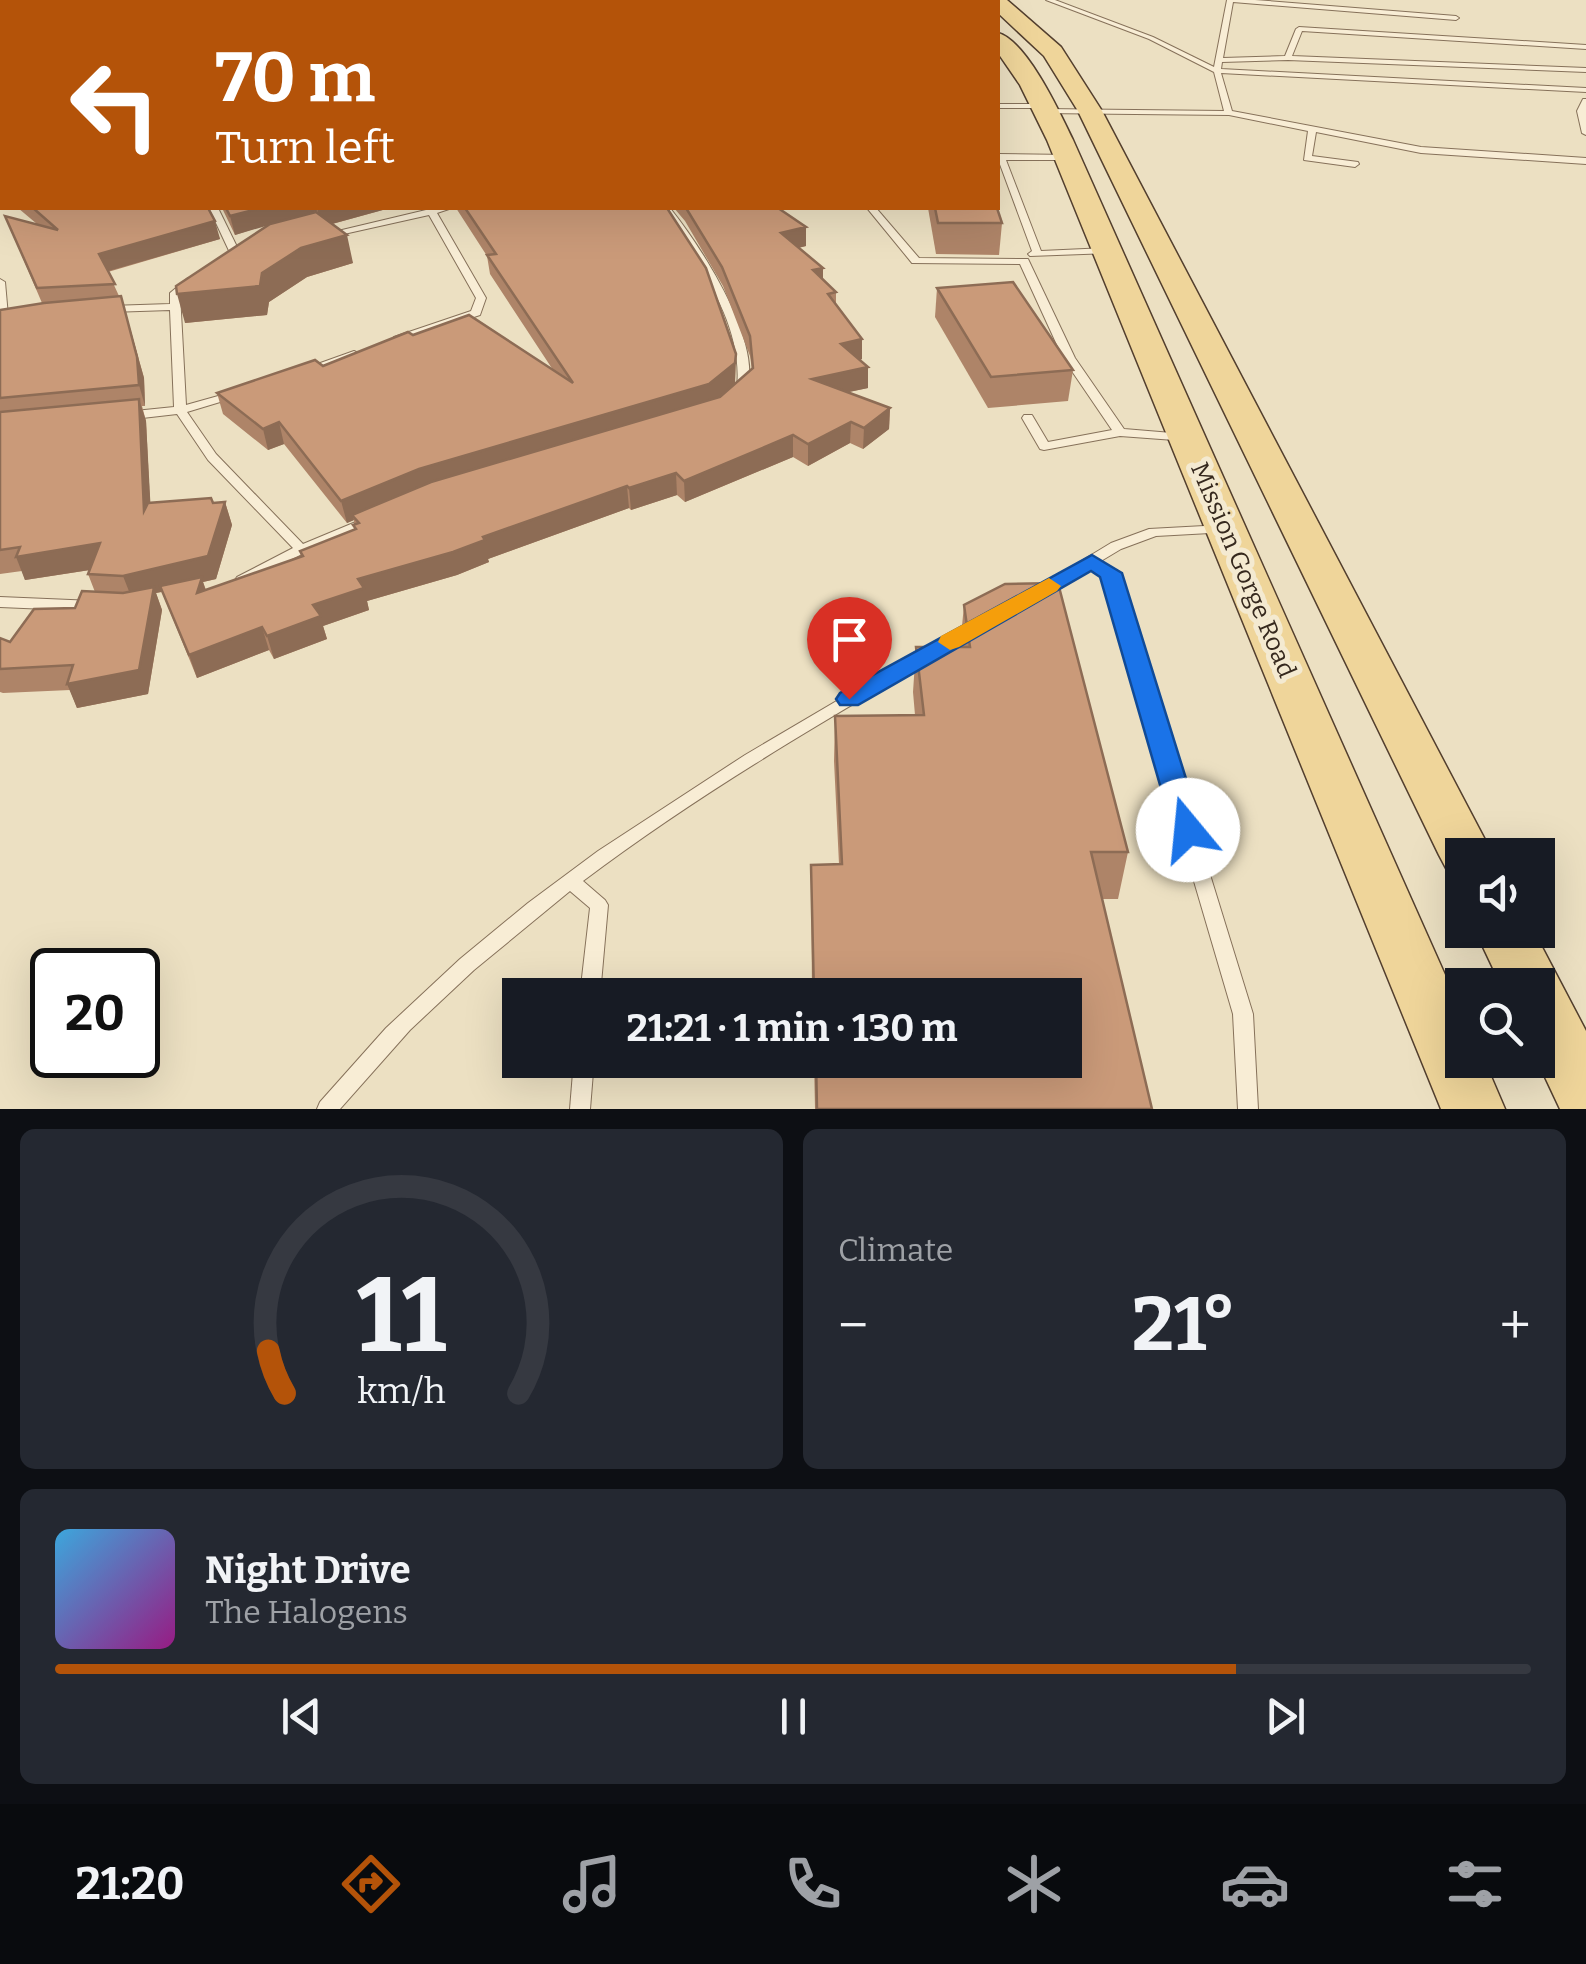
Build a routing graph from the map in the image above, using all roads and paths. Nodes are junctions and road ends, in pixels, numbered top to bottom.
1 (1049, 0) edge
2 (1230, 0) edge
3 (1000, 6) edge
4 (1456, 18) dead end
5 (1000, 42) edge
6 (1586, 47) edge
7 (1288, 58) junction
8 (1218, 60) junction
9 (1586, 70) edge
10 (1217, 71) junction
11 (1586, 90) edge
12 (1586, 101) edge
13 (1000, 106) edge
14 (1043, 108) junction
15 (1090, 111) junction
16 (1230, 113) junction
17 (1312, 129) junction
18 (1586, 133) edge
19 (1065, 156) junction
20 (1000, 157) edge
21 (1000, 160) edge
22 (1586, 161) edge
23 (1355, 164) dead end
24 (214, 210) edge
25 (427, 210) edge
26 (432, 210) edge
27 (668, 210) edge
28 (872, 210) edge
29 (308, 239) edge
30 (254, 251) edge
31 (1037, 252) junction
32 (1108, 252) junction
33 (236, 255) junction
34 (1024, 260) junction
35 (221, 263) edge
36 (206, 271) edge
37 (0, 282) edge
38 (176, 306) junction
39 (104, 309) edge
40 (20, 315) edge
41 (2, 316) edge
42 (386, 344) edge
43 (367, 350) edge
44 (295, 374) edge
45 (241, 393) edge
46 (730, 398) edge
47 (180, 410) junction
48 (108, 418) edge
49 (1028, 418) dead end
50 (1120, 432) junction
51 (1187, 438) junction
52 (374, 520) edge
53 (1226, 529) junction
54 (301, 550) junction
55 (1092, 562) junction
56 (222, 587) edge
57 (1022, 601) edge
58 (0, 602) edge
59 (113, 607) edge
60 (988, 620) edge
61 (1457, 838) edge
62 (572, 882) junction
63 (592, 978) edge
64 (1555, 1032) edge
65 (583, 1078) edge
66 (1586, 1095) edge
67 (327, 1109) edge
68 (580, 1109) edge
69 (1248, 1109) edge
70 (1473, 1109) edge

1 - 10 lane
2 - 4 lane
2 - 8 lane
3 - 15 main road
5 - 14 main road, Mission Gorge Road
6 - 7 lane
7 - 8 lane
7 - 9 lane
8 - 10 lane
10 - 11 lane
10 - 16 lane
12 - 18 lane
13 - 14 lane
14 - 15 lane
14 - 19 main road, Mission Gorge Road
15 - 16 lane
15 - 61 main road
16 - 17 lane
17 - 22 lane
17 - 23 lane
19 - 20 lane
19 - 32 main road, Mission Gorge Road
21 - 31 lane
24 - 33 lane
25 - 29 lane
26 - 42 lane
27 - 46 lane
28 - 34 lane
30 - 33 lane
31 - 32 lane
31 - 34 lane
32 - 51 main road, Mission Gorge Road
33 - 35 lane
34 - 50 lane
36 - 38 lane
37 - 41 lane
38 - 39 lane
38 - 47 lane
40 - 41 lane
43 - 44 lane
45 - 47 lane
47 - 48 lane
47 - 54 lane
49 - 50 lane
50 - 51 lane
51 - 53 main road, Mission Gorge Road
52 - 54 lane
53 - 55 lane
53 - 70 main road, Mission Gorge Road
54 - 56 lane
55 - 57 lane
55 - 69 lane
58 - 59 lane
60 - 62 lane
62 - 63 lane
62 - 67 lane
64 - 66 main road
65 - 68 lane

